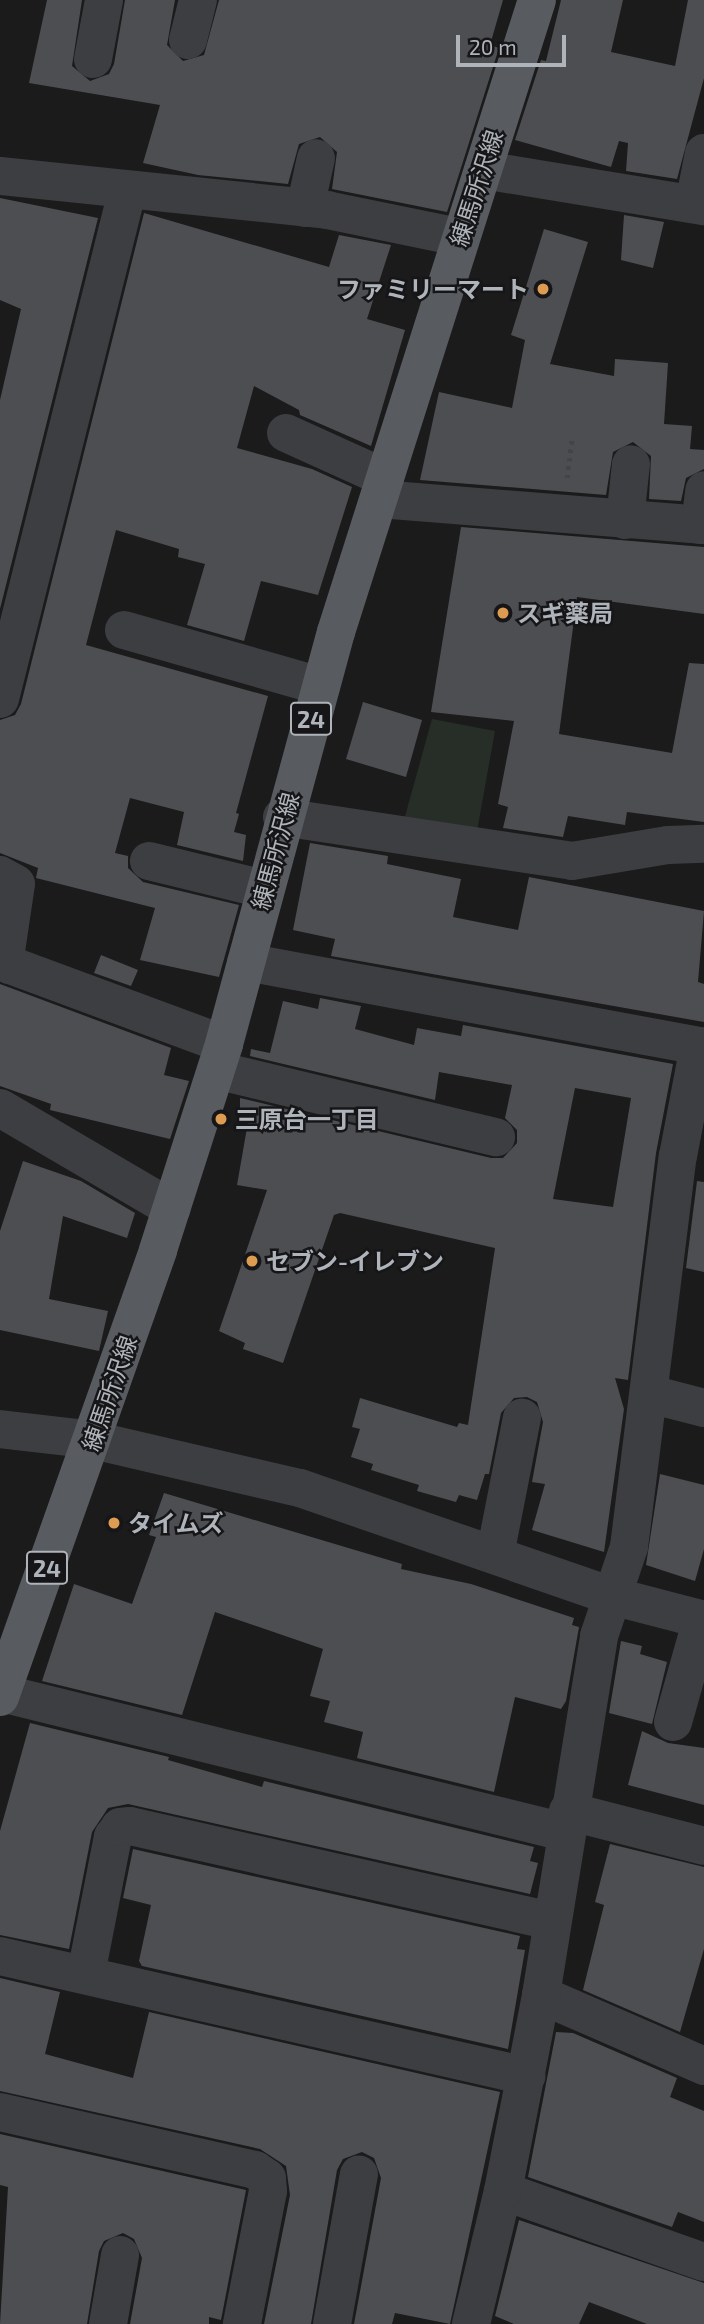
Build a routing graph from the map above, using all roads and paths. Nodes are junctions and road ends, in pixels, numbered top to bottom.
1 (104, 0) edge
2 (198, 0) edge
3 (537, 0) edge
4 (188, 40) dead end
5 (93, 59) dead end
6 (704, 153) edge
7 (316, 158) dead end
8 (483, 170) junction
9 (0, 176) edge
10 (127, 192) junction
11 (699, 205) edge
12 (305, 208) junction
13 (459, 237) junction
14 (286, 433) dead end
15 (631, 464) dead end
16 (382, 488) junction
17 (703, 513) edge
18 (625, 520) junction
19 (124, 630) dead end
20 (321, 685) junction
21 (0, 699) edge
22 (282, 817) junction
23 (704, 844) edge
24 (149, 861) dead end
25 (0, 875) edge
26 (264, 890) junction
27 (3, 961) edge
28 (246, 962) junction
29 (701, 1046) edge
30 (220, 1057) junction
31 (0, 1108) edge
32 (496, 1137) dead end
33 (691, 1159) edge
34 (172, 1209) junction
35 (650, 1394) junction
36 (704, 1408) edge
37 (522, 1418) dead end
38 (0, 1429) edge
39 (93, 1440) junction
40 (495, 1555) junction
41 (612, 1597) junction
42 (703, 1620) edge
43 (10, 1641) edge
44 (1, 1695) edge
45 (673, 1722) dead end
46 (566, 1822) junction
47 (704, 1846) edge
48 (551, 1921) junction
49 (0, 1956) edge
50 (86, 1974) junction
51 (541, 1995) junction
52 (704, 2066) edge
53 (526, 2076) junction
54 (0, 2112) edge
55 (359, 2174) dead end
56 (503, 2191) junction
57 (120, 2255) dead end
58 (704, 2262) edge
59 (108, 2324) edge
60 (242, 2324) edge
61 (332, 2324) edge
62 (471, 2324) edge

1 - 5 street
2 - 4 street
3 - 8 main road, 練馬所沢線 / 24
6 - 11 street
7 - 12 street
8 - 11 street
8 - 13 main road, 練馬所沢線 / 24
9 - 10 street
10 - 12 street
10 - 21 street
12 - 13 street
13 - 16 main road, 練馬所沢線 / 24
14 - 16 street
15 - 18 street
16 - 18 street
16 - 20 main road, 練馬所沢線 / 24
17 - 18 street
19 - 20 street
20 - 22 main road, 練馬所沢線 / 24
22 - 23 street
22 - 26 main road, 練馬所沢線 / 24
24 - 26 street
25 - 27 street
26 - 28 main road, 練馬所沢線 / 24
27 - 30 street
28 - 29 street
28 - 30 main road, 練馬所沢線 / 24
29 - 33 street
30 - 32 street
30 - 34 main road, 練馬所沢線 / 24
31 - 34 street
33 - 35 street
34 - 39 main road, 練馬所沢線 / 24
35 - 36 street
35 - 41 street
37 - 40 street
38 - 39 street
39 - 40 street
39 - 43 main road, 練馬所沢線 / 24
40 - 41 street
41 - 42 street
41 - 46 street
42 - 45 street
43 - 44 main road, 練馬所沢線 / 24
44 - 46 street
46 - 47 street
46 - 48 street
48 - 50 street
48 - 51 street
49 - 50 street
50 - 53 street
51 - 52 street
51 - 53 street
53 - 56 street
54 - 60 street
55 - 61 street
56 - 58 street
56 - 62 street
57 - 59 street

